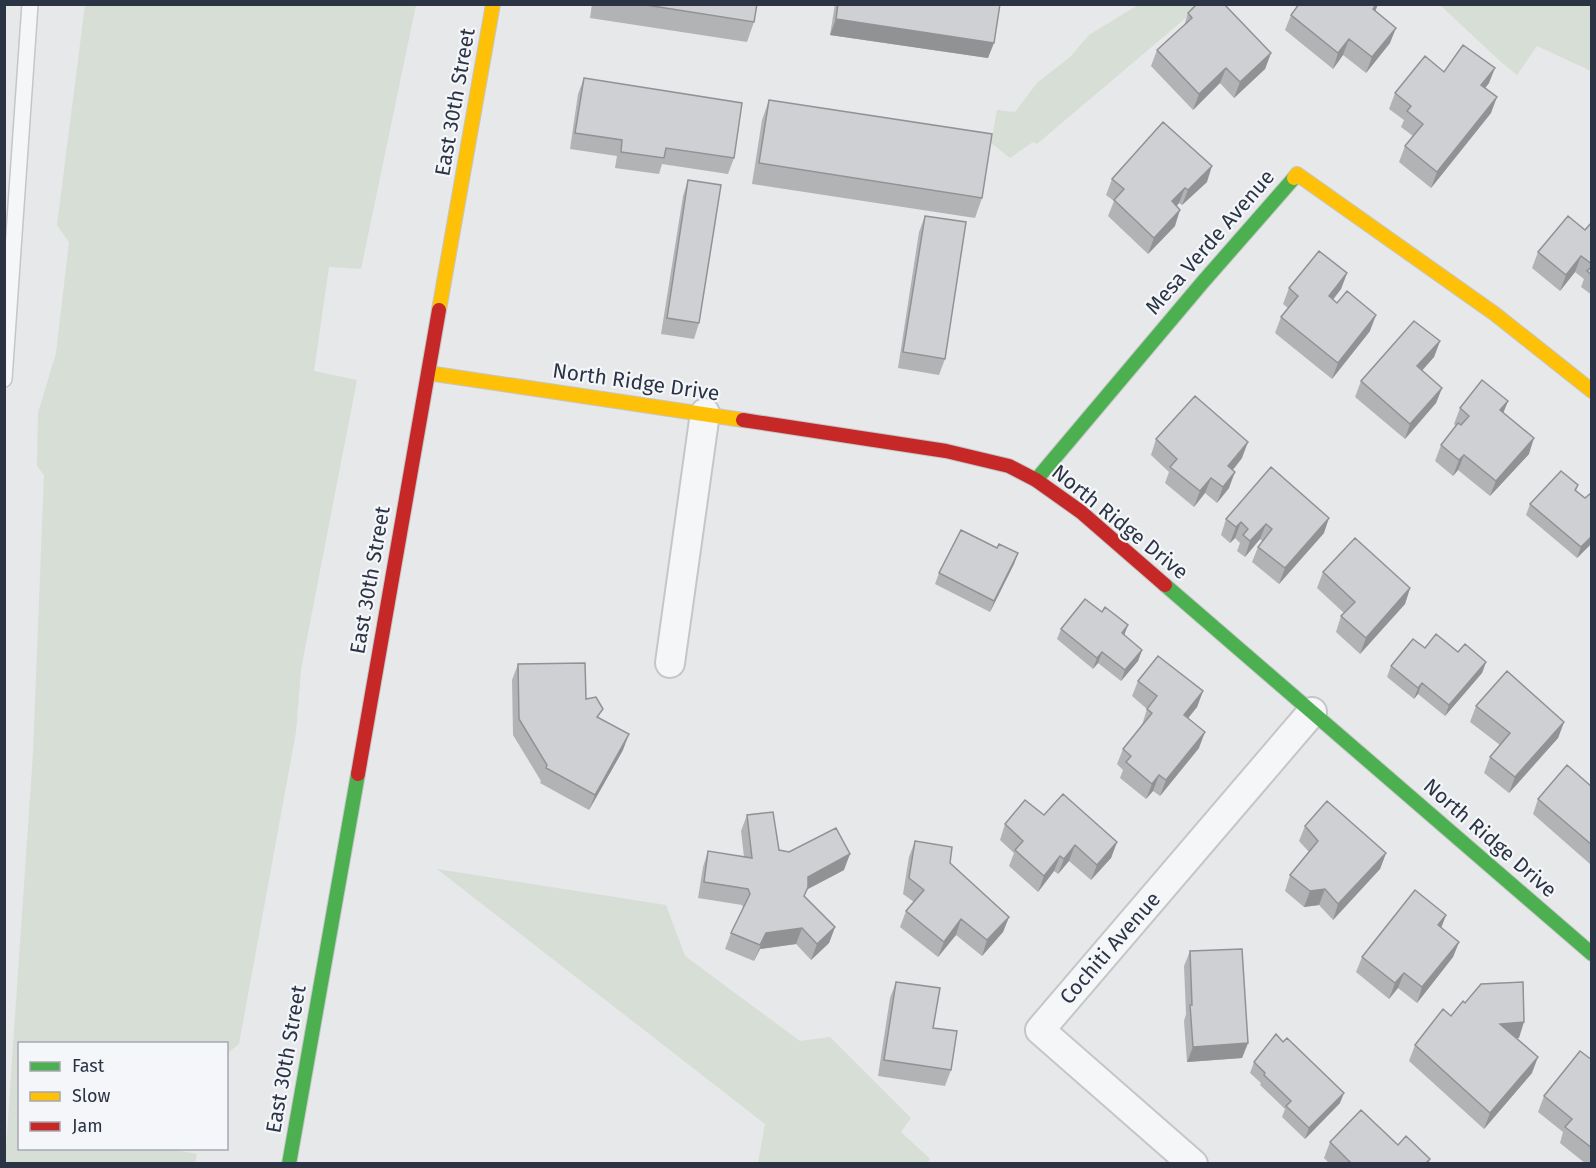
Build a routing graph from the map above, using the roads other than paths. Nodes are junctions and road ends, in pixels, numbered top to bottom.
1 (30, 4) edge
2 (493, 4) edge
3 (428, 373) junction
4 (4, 379) edge
5 (1592, 391) edge
6 (705, 413) junction
7 (1036, 480) junction
8 (670, 663) dead end
9 (1312, 712) junction
10 (1592, 954) edge
11 (290, 1164) edge
12 (1193, 1164) edge

1 - 4 lane
2 - 3 street, East 30th Street
3 - 6 street, North Ridge Drive
3 - 11 street, East 30th Street
5 - 7 street, Mesa Verde Avenue
6 - 7 street, North Ridge Drive
6 - 8 street
7 - 9 street, North Ridge Drive
9 - 10 street, North Ridge Drive
9 - 12 street, Cochiti Avenue

